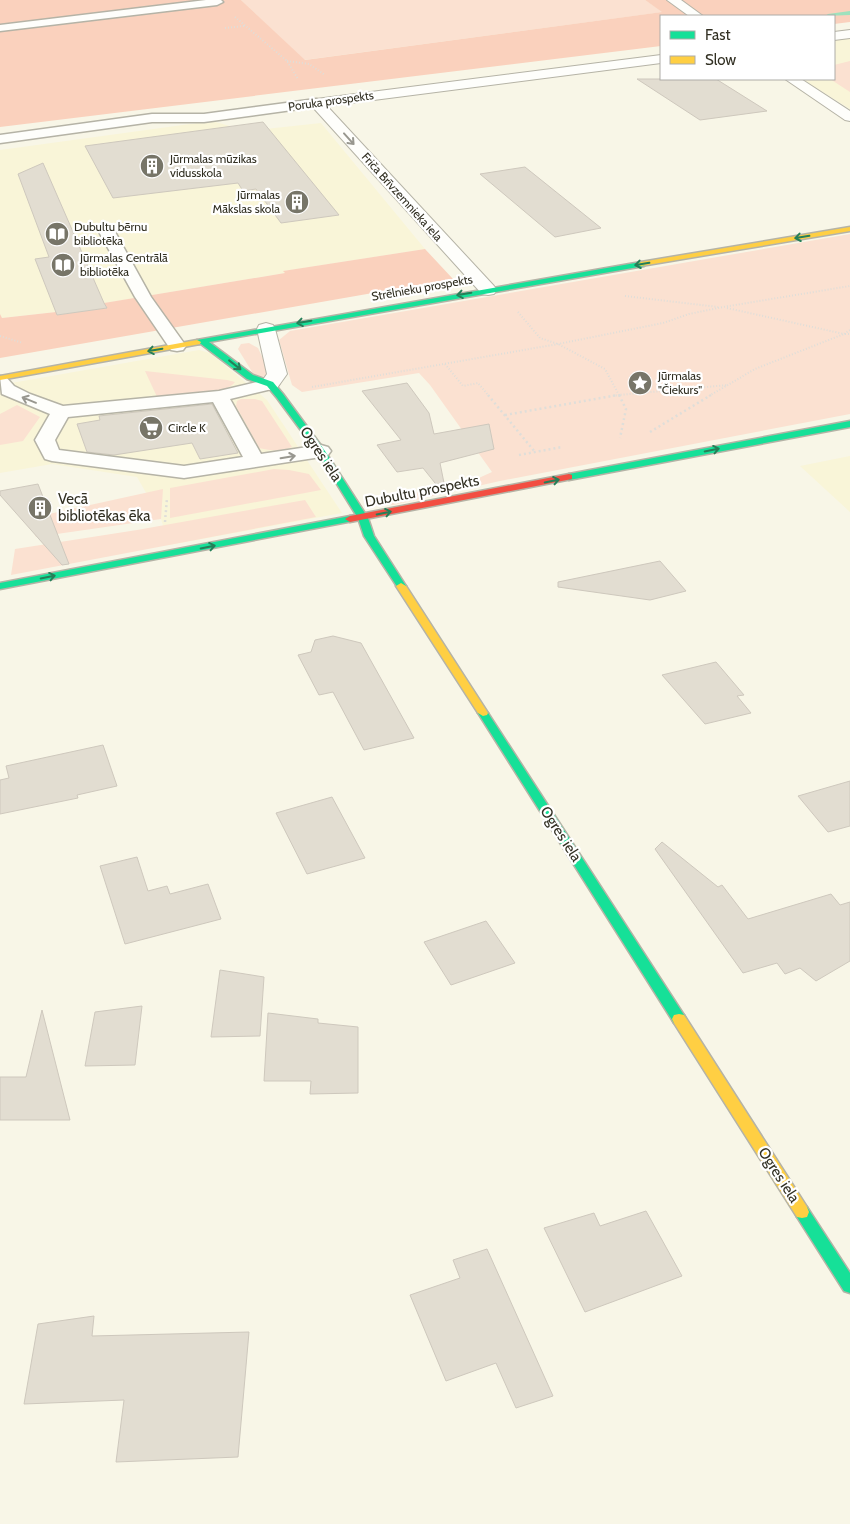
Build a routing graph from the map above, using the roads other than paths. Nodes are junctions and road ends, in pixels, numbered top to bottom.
1 (673, 0) edge
2 (216, 1) edge
3 (696, 15) edge
4 (0, 28) edge
5 (850, 34) edge
6 (835, 36) edge
7 (660, 58) edge
8 (794, 80) edge
9 (316, 103) junction
10 (850, 116) edge
11 (0, 139) edge
12 (850, 229) edge
13 (106, 230) dead end
14 (492, 289) junction
15 (266, 329) junction
16 (203, 340) junction
17 (177, 346) junction
18 (0, 380) edge
19 (272, 386) junction
20 (219, 396) junction
21 (61, 412) junction
22 (850, 424) edge
23 (321, 451) junction
24 (255, 462) junction
25 (363, 518) junction
26 (0, 586) edge
27 (850, 1286) edge

1 - 3 street
2 - 4 lane
5 - 6 street
7 - 9 street, Poruka prospekts
8 - 10 street
9 - 11 lane, Poruka prospekts
9 -> 14 street, Friča Brīvzemnieka iela
12 -> 14 main road, Strēlnieku prospekts
13 - 17 lane
14 -> 15 main road, Strēlnieku prospekts
15 - 16 main road, Strēlnieku prospekts
15 - 19 street
16 - 17 main road, Strēlnieku prospekts
16 -> 19 main road
17 -> 18 main road, Strēlnieku prospekts
21 -> 18 lane
19 - 20 lane
19 - 23 main road, Ogres iela
20 - 21 lane
20 - 24 lane
21 - 24 lane
25 -> 22 main road, Dubultu prospekts
24 -> 23 lane
23 - 25 main road, Ogres iela
26 -> 25 main road, Dubultu prospekts
25 - 27 main road, Ogres iela

